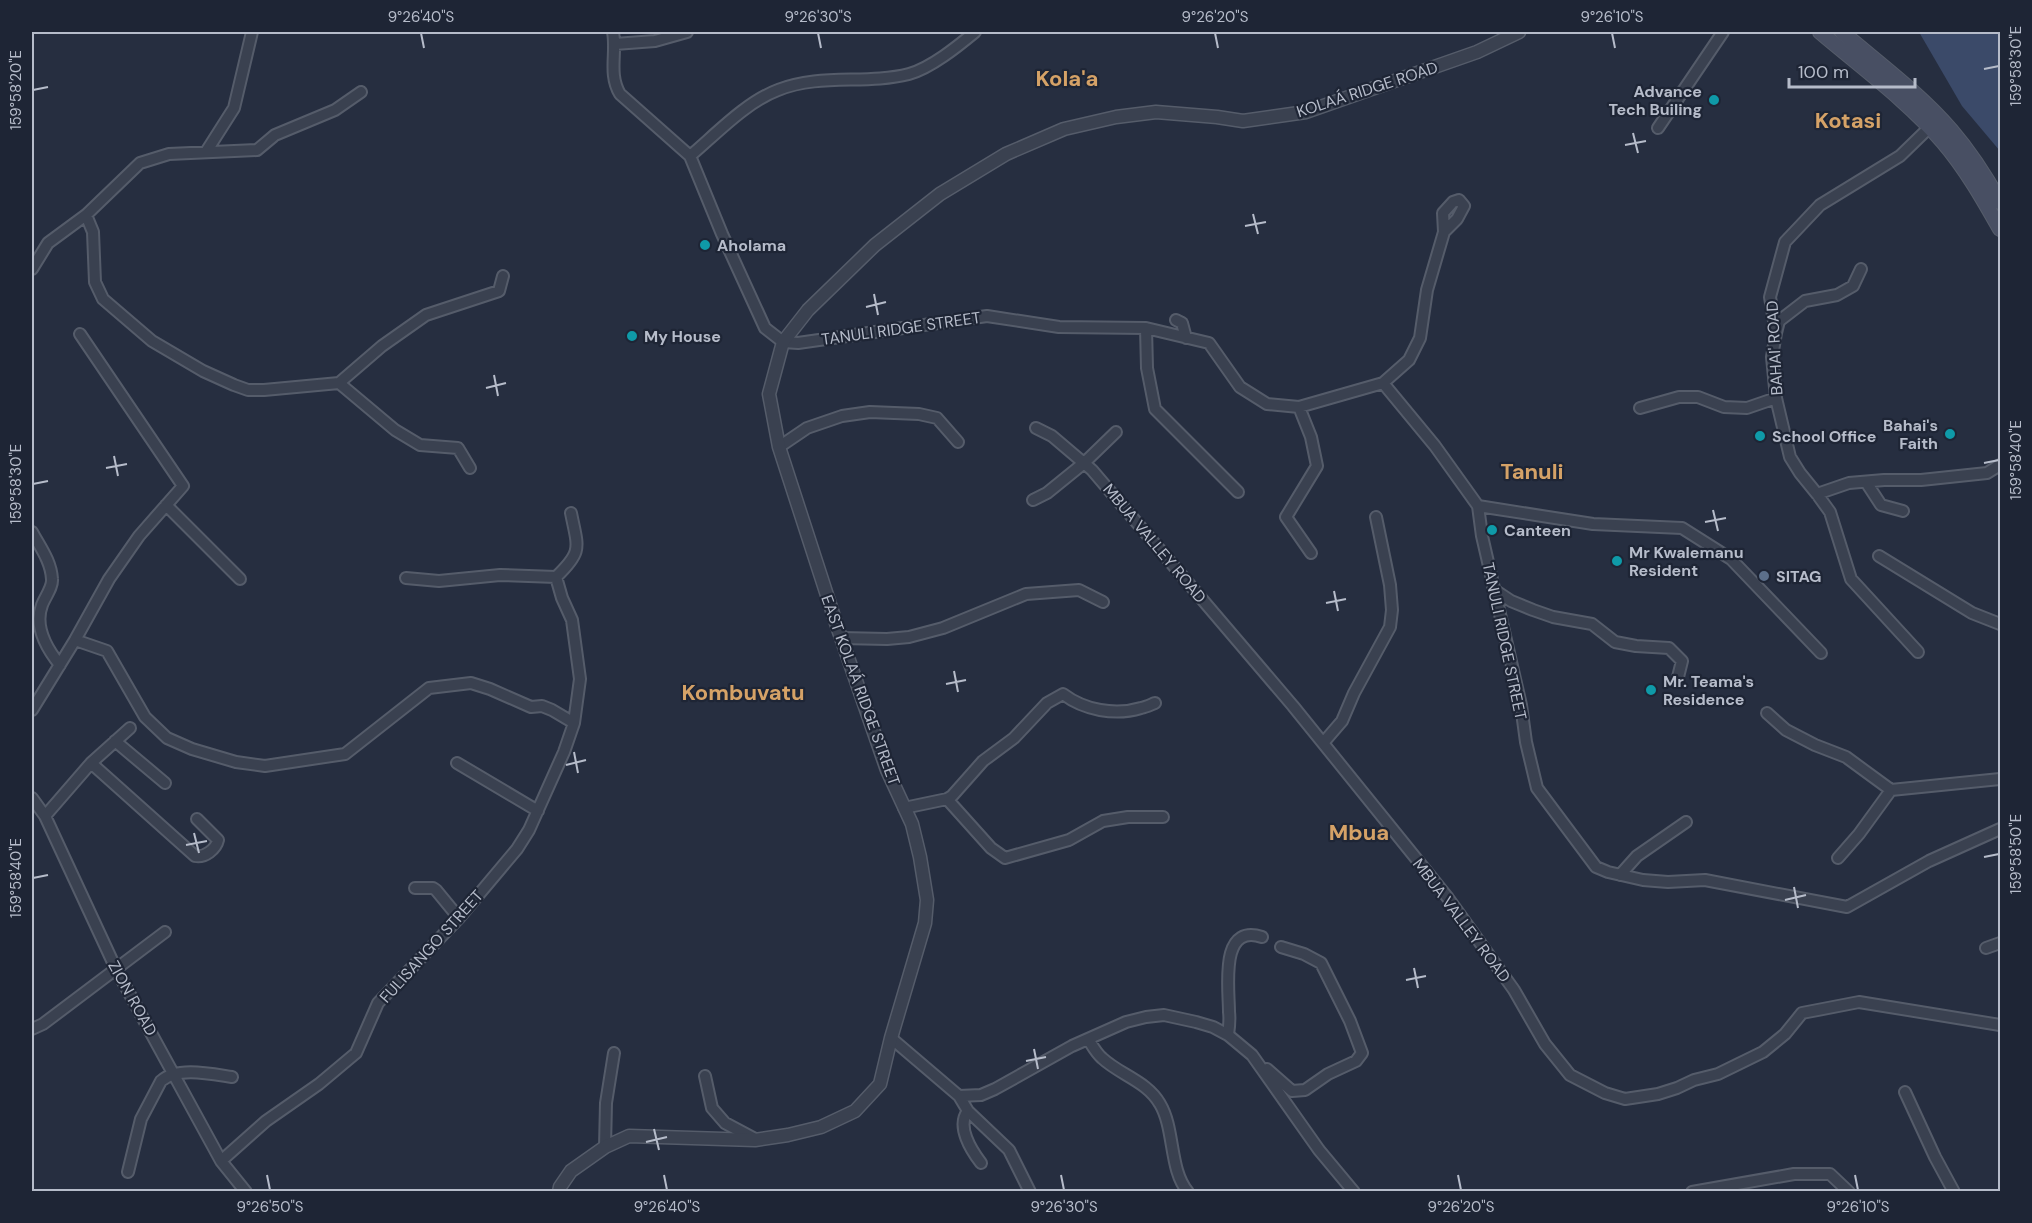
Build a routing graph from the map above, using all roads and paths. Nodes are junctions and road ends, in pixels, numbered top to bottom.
1 (252, 32) edge
2 (613, 32) edge
3 (687, 32) edge
4 (975, 32) edge
5 (1519, 32) edge
6 (1723, 32) edge
7 (1820, 32) edge
8 (1842, 32) edge
9 (615, 44) junction
10 (361, 92) dead end
11 (1934, 123) junction
12 (1658, 128) dead end
13 (206, 152) junction
14 (690, 156) junction
15 (2001, 202) edge
16 (86, 215) junction
17 (2001, 229) edge
18 (1444, 232) dead end
19 (32, 268) edge
20 (1861, 269) dead end
21 (503, 276) dead end
22 (1176, 320) dead end
23 (1146, 328) junction
24 (1776, 333) junction
25 (80, 334) dead end
26 (1186, 338) junction
27 (783, 342) junction
28 (339, 383) junction
29 (1383, 383) junction
30 (1776, 398) junction
31 (1299, 407) junction
32 (1640, 408) dead end
33 (1036, 428) dead end
34 (1116, 432) dead end
35 (958, 442) dead end
36 (778, 447) junction
37 (1084, 463) junction
38 (2001, 465) edge
39 (470, 468) dead end
40 (1866, 482) junction
41 (1238, 492) dead end
42 (1818, 494) junction
43 (1033, 500) dead end
44 (166, 505) junction
45 (1478, 506) junction
46 (1903, 511) dead end
47 (571, 513) dead end
48 (1376, 517) dead end
49 (32, 532) edge
50 (1311, 553) dead end
51 (1879, 556) dead end
52 (556, 577) junction
53 (406, 578) dead end
54 (240, 579) dead end
55 (1494, 589) junction
56 (1103, 602) dead end
57 (2001, 624) edge
58 (841, 638) junction
59 (75, 640) junction
60 (1918, 652) dead end
61 (1821, 653) dead end
62 (60, 665) junction
63 (1677, 681) dead end
64 (1155, 704) dead end
65 (32, 710) edge
66 (1767, 713) dead end
67 (574, 723) junction
68 (130, 728) dead end
69 (115, 741) junction
70 (1323, 743) junction
71 (91, 763) junction
72 (457, 763) dead end
73 (2001, 779) edge
74 (165, 783) dead end
75 (1891, 790) junction
76 (32, 798) edge
77 (947, 799) junction
78 (904, 808) junction
79 (538, 810) junction
80 (45, 816) junction
81 (1162, 817) dead end
82 (197, 819) dead end
83 (1686, 822) dead end
84 (2001, 829) edge
85 (1838, 858) dead end
86 (1620, 875) junction
87 (415, 888) dead end
88 (459, 918) junction
89 (165, 932) dead end
90 (1262, 937) dead end
91 (2001, 943) edge
92 (1281, 947) dead end
93 (1986, 948) dead end
94 (116, 969) junction
95 (2001, 1025) edge
96 (32, 1029) edge
97 (1228, 1035) junction
98 (891, 1038) junction
99 (1088, 1039) junction
100 (614, 1053) dead end
101 (1255, 1059) junction
102 (174, 1073) junction
103 (705, 1076) dead end
104 (232, 1077) dead end
105 (1905, 1092) dead end
106 (959, 1096) junction
107 (968, 1111) junction
108 (756, 1140) junction
109 (605, 1147) junction
110 (221, 1161) junction
111 (981, 1163) dead end
112 (128, 1172) dead end
113 (246, 1191) edge
114 (559, 1191) edge
115 (1030, 1191) edge
116 (1188, 1191) edge
117 (1354, 1191) edge
118 (1692, 1191) edge
119 (1849, 1191) edge
120 (1954, 1191) edge

1 - 13 street
2 - 9 street
3 - 9 street
4 - 14 street
5 - 27 street, KOLAÁ RIDGE ROAD
6 - 12 street
7 - 11 main road
8 - 11 main road
9 - 14 street
10 - 13 street
11 - 15 main road
11 - 17 main road
11 - 24 street, BAHAI' ROAD
13 - 16 street
14 - 27 street
16 - 19 street
16 - 28 street
18 - 29 street
20 - 24 street
21 - 28 street
22 - 26 street
23 - 26 street, TANULI RIDGE STREET
23 - 27 street, TANULI RIDGE STREET
23 - 41 street
24 - 30 street, BAHAI' ROAD
25 - 44 street
26 - 31 street, TANULI RIDGE STREET
27 - 36 street, EAST KOLAÁ RIDGE STREET
28 - 39 street
29 - 31 street, TANULI RIDGE STREET
29 - 45 street, TANULI RIDGE STREET
30 - 32 street
30 - 42 street, BAHAI' ROAD
31 - 50 street
33 - 37 street, MBUA VALLEY ROAD
34 - 37 street
35 - 36 street
36 - 58 street, EAST KOLAÁ RIDGE STREET
37 - 43 street
37 - 70 street, MBUA VALLEY ROAD
38 - 40 street
40 - 42 street
40 - 46 street
42 - 60 street, BAHAI' ROAD
44 - 54 street
44 - 59 street
45 - 55 street, TANULI RIDGE STREET
45 - 61 street
47 - 52 street
48 - 70 street
49 - 62 street
51 - 57 street
52 - 53 street
52 - 67 street, FULISANGO STREET
55 - 63 street
55 - 86 street, TANULI RIDGE STREET
56 - 58 street
58 - 78 street, EAST KOLAÁ RIDGE STREET
59 - 62 street
59 - 67 street
62 - 65 street
64 - 77 street
66 - 75 street
67 - 79 street, FULISANGO STREET
68 - 69 street
69 - 71 street
69 - 74 street
70 - 95 street, MBUA VALLEY ROAD
71 - 80 street
71 - 82 street
72 - 79 street
73 - 75 street
75 - 85 street
76 - 80 street, ZION ROAD
77 - 78 street
77 - 81 street
78 - 98 street, EAST KOLAÁ RIDGE STREET
79 - 88 street, FULISANGO STREET
80 - 94 street, ZION ROAD
83 - 86 street
84 - 86 street, TANULI RIDGE STREET
87 - 88 street
88 - 110 street, FULISANGO STREET
89 - 94 street
90 - 97 street
91 - 93 street
92 - 101 street
94 - 96 street
94 - 102 street, ZION ROAD
97 - 99 street
97 - 101 street
98 - 106 street
98 - 108 street, EAST KOLAÁ RIDGE STREET
99 - 106 street
99 - 116 street
100 - 109 street
101 - 117 street
102 - 104 street
102 - 110 street, ZION ROAD
102 - 112 street
103 - 108 street
105 - 120 street
106 - 107 street
107 - 111 street
107 - 115 street
108 - 109 street, EAST KOLAÁ RIDGE STREET
109 - 114 street, EAST KOLAÁ RIDGE STREET
110 - 113 street, ZION ROAD
118 - 119 street

